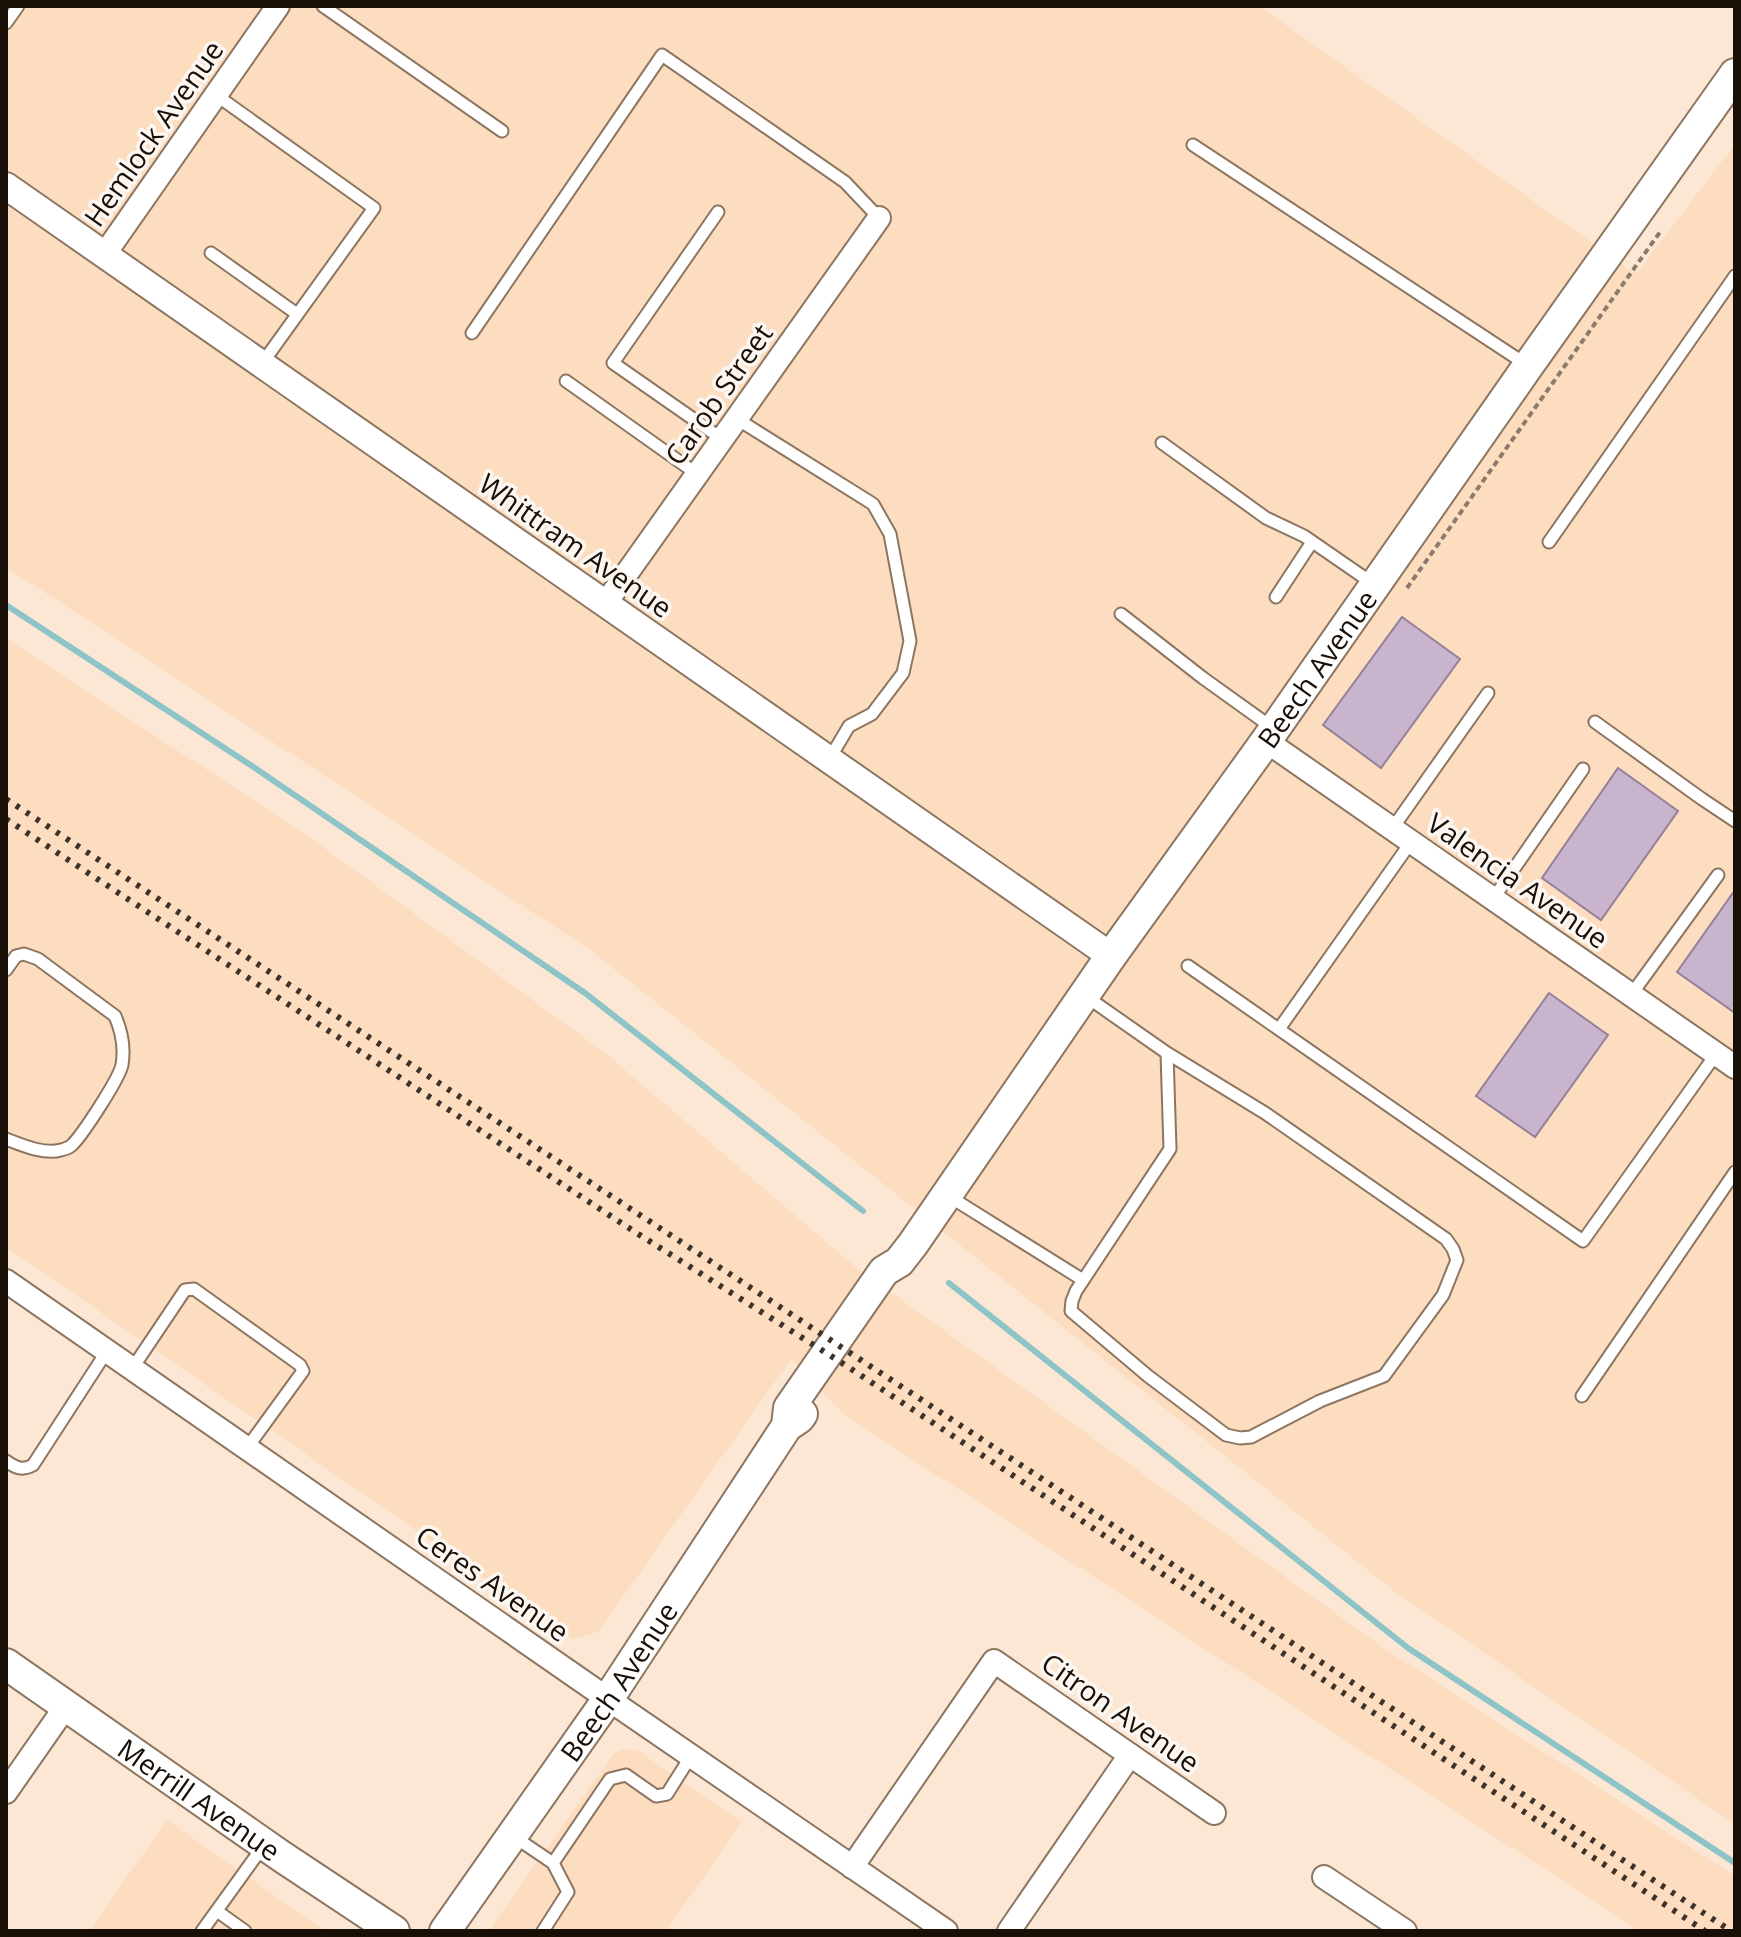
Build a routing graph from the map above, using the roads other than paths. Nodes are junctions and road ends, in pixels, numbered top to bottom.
1 (18, 6) edge
2 (278, 6) edge
3 (323, 6) edge
4 (6, 23) edge
5 (1735, 74) edge
6 (216, 95) junction
7 (502, 131) dead end
8 (1193, 145) dead end
9 (6, 186) edge
10 (718, 212) dead end
11 (879, 218) joint
12 (211, 253) dead end
13 (104, 255) junction
14 (1735, 276) edge
15 (297, 314) junction
16 (472, 333) dead end
17 (261, 365) junction
18 (1528, 366) junction
19 (566, 381) dead end
20 (737, 419) junction
21 (722, 439) junction
22 (1162, 443) dead end
23 (697, 474) junction
24 (1312, 542) junction
25 (1549, 542) dead end
26 (1375, 585) junction
27 (1276, 597) dead end
28 (605, 604) junction
29 (1121, 614) dead end
30 (1488, 693) dead end
31 (1595, 722) dead end
32 (1270, 736) junction
33 (829, 760) junction
34 (1583, 769) dead end
35 (1735, 821) edge
36 (1401, 835) junction
37 (1718, 875) dead end
38 (1493, 899) junction
39 (1111, 956) junction
40 (1188, 966) dead end
41 (6, 970) edge
42 (1084, 995) junction
43 (1631, 995) junction
44 (1279, 1029) junction
45 (1167, 1053) junction
46 (1716, 1054) junction
47 (1735, 1067) edge
48 (6, 1139) edge
49 (1735, 1172) edge
50 (947, 1194) junction
51 (1083, 1280) junction
52 (6, 1281) edge
53 (107, 1351) junction
54 (132, 1369) junction
55 (1582, 1396) dead end
56 (247, 1448) junction
57 (6, 1461) edge
58 (6, 1664) edge
59 (608, 1699) junction
60 (66, 1706) junction
61 (1130, 1755) junction
62 (691, 1756) junction
63 (6, 1792) edge
64 (1214, 1813) dead end
65 (512, 1835) junction
66 (264, 1844) junction
67 (553, 1863) junction
68 (852, 1867) junction
69 (1324, 1877) dead end
70 (217, 1911) junction
71 (202, 1931) edge
72 (245, 1931) edge
73 (394, 1931) edge
74 (445, 1931) edge
75 (543, 1931) edge
76 (946, 1931) edge
77 (1009, 1931) edge
78 (1405, 1931) edge

1 - 4 lane
2 - 6 street, Hemlock Avenue
3 - 7 lane
5 - 18 main road, Beech Avenue
6 - 13 street, Hemlock Avenue
6 - 15 lane
8 - 18 lane
9 - 13 street, Whittram Avenue
10 - 21 lane
11 - 16 lane
11 - 20 street, Carob Street
12 - 15 lane
13 - 17 street, Whittram Avenue
14 - 25 lane
15 - 17 lane
17 - 28 street, Whittram Avenue
18 - 26 main road, Beech Avenue
19 - 23 lane
20 - 21 street, Carob Street
20 - 33 lane
21 - 23 street, Carob Street
22 - 24 lane
23 - 28 street, Carob Street
24 - 26 lane
24 - 27 lane
26 - 32 main road, Beech Avenue
28 - 33 street, Whittram Avenue
29 - 32 lane
30 - 36 lane
31 - 35 lane
32 - 36 street, Valencia Avenue
32 - 39 main road, Beech Avenue
33 - 39 street, Whittram Avenue
34 - 38 lane
36 - 38 street, Valencia Avenue
36 - 44 lane
37 - 43 lane
38 - 43 street, Valencia Avenue
39 - 42 main road, Beech Avenue
40 - 44 lane
41 - 48 lane
42 - 45 lane
42 - 50 main road, Beech Avenue
43 - 46 street, Valencia Avenue
44 - 46 lane
45 - 51 lane
45 - 51 lane
46 - 47 street, Valencia Avenue
49 - 55 lane
50 - 51 lane
50 - 59 main road, Beech Avenue
52 - 53 street, Ceres Avenue
53 - 54 street, Ceres Avenue
53 - 57 lane
54 - 56 street, Ceres Avenue
54 - 56 lane
56 - 59 street, Ceres Avenue
58 - 60 main road, Merrill Avenue
59 - 62 street, Ceres Avenue
59 - 65 main road, Beech Avenue
60 - 63 street
60 - 66 main road, Merrill Avenue
61 - 64 street, Citron Avenue
61 - 68 street, Citron Avenue
61 - 77 street
62 - 67 lane
62 - 68 street, Ceres Avenue
65 - 67 lane
65 - 74 main road, Beech Avenue
66 - 70 lane
66 - 73 main road, Merrill Avenue
67 - 75 lane
68 - 76 street, Ceres Avenue
69 - 78 street
70 - 71 lane
70 - 72 lane

